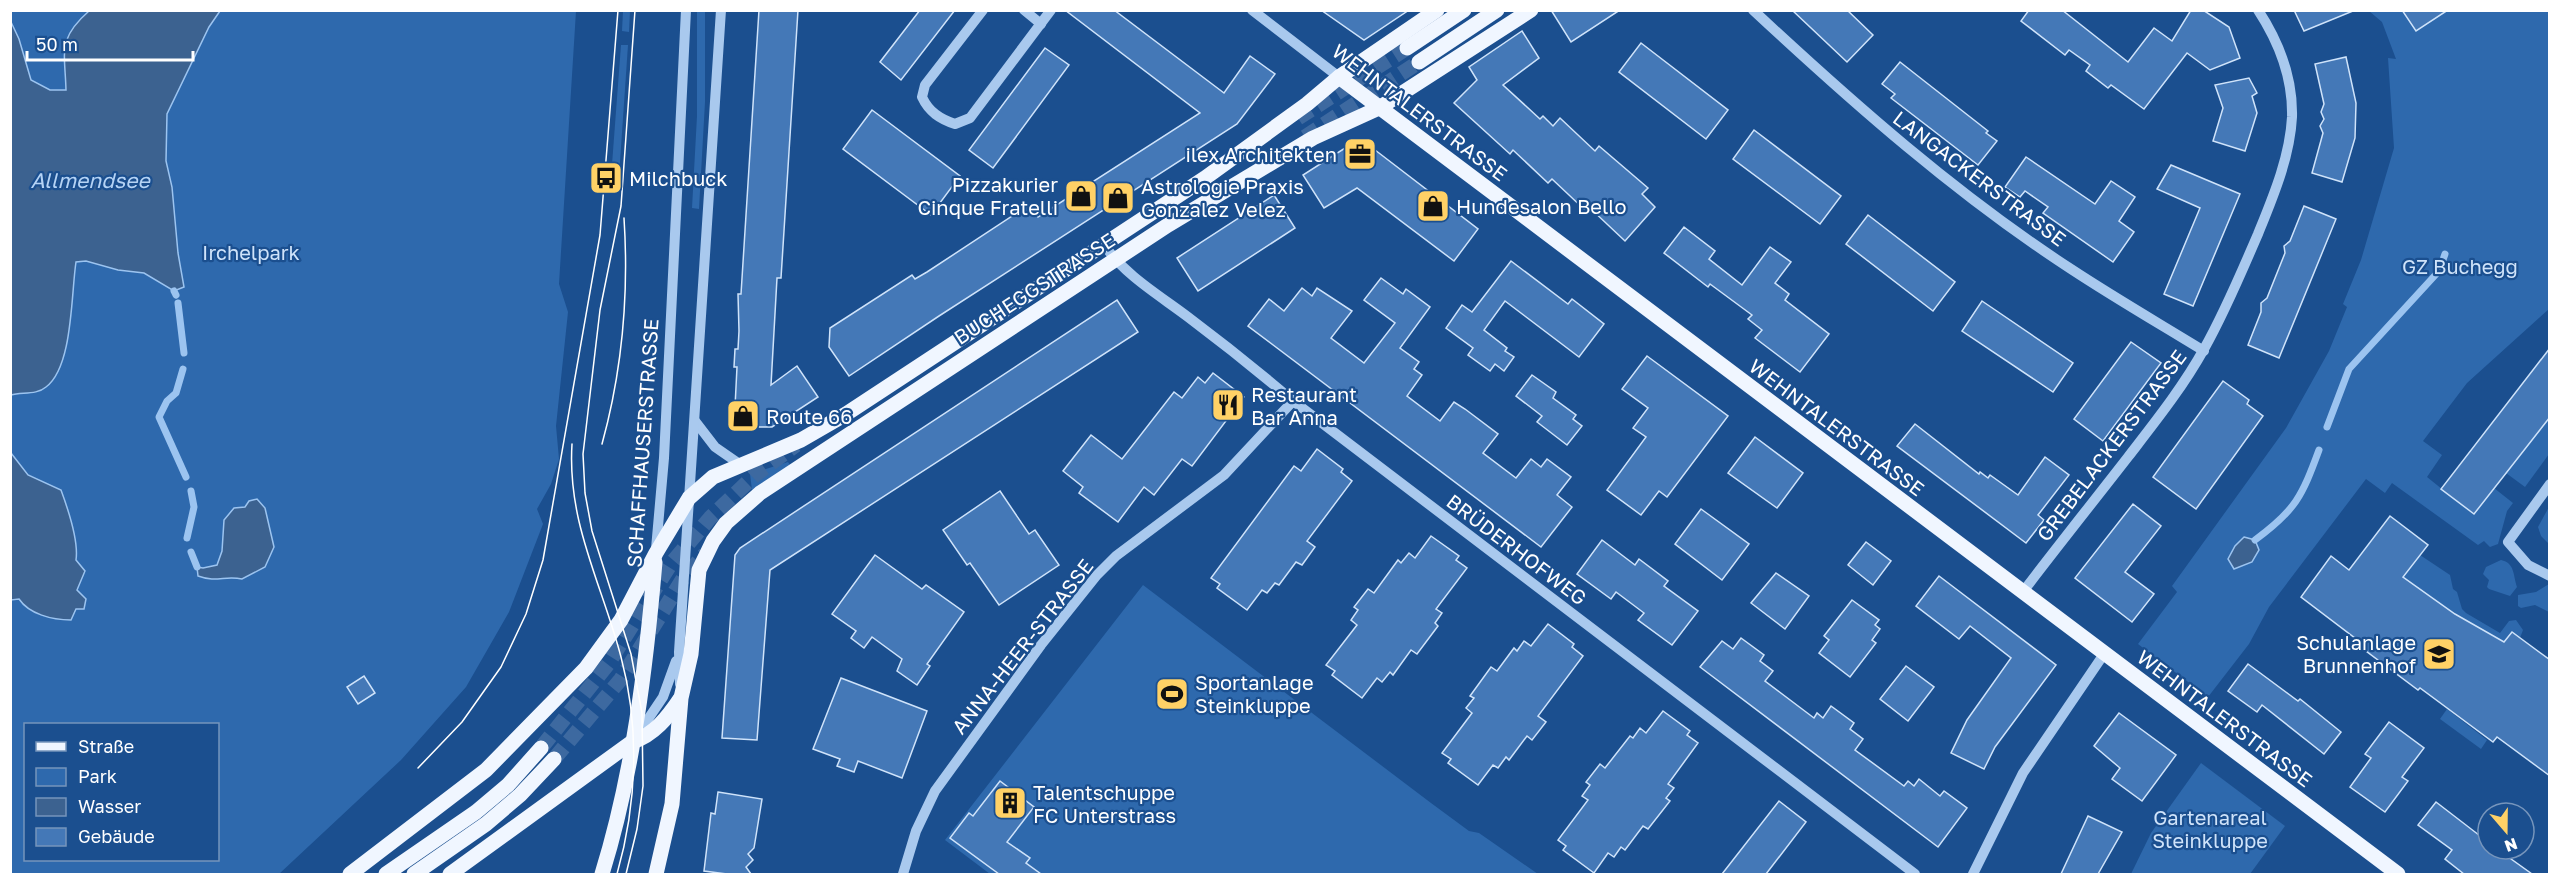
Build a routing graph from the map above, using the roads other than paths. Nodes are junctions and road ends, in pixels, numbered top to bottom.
1 (686, 10) edge
2 (720, 10) edge
3 (983, 10) edge
4 (1024, 10) edge
5 (1051, 10) edge
6 (1252, 10) edge
7 (1437, 10) edge
8 (1464, 10) edge
9 (1497, 10) edge
10 (1532, 10) edge
11 (1753, 10) edge
12 (2258, 10) edge
13 (1041, 24) junction
14 (1407, 48) tunnel mouth
15 (1419, 62) tunnel mouth
16 (1339, 77) junction
17 (1378, 108) junction
18 (1105, 246) junction
19 (1115, 260) junction
20 (2204, 351) junction
21 (1293, 401) junction
22 (695, 421) junction
23 (741, 465) junction
24 (2550, 484) edge
25 (689, 498) junction
26 (656, 553) junction
27 (2550, 576) edge
28 (2022, 593) junction
29 (678, 652) junction
30 (2104, 654) junction
31 (681, 698) junction
32 (632, 742) junction
33 (541, 748) tunnel mouth
34 (554, 759) tunnel mouth
35 (2389, 872) edge
36 (350, 874) edge
37 (386, 874) edge
38 (414, 874) edge
39 (450, 874) edge
40 (602, 874) edge
41 (656, 874) edge
42 (903, 874) edge
43 (1915, 874) edge
44 (1973, 874) edge

1 - 26 street, SCHAFFHAUSERSTRASSE
2 - 22 street
3 - 13 street
4 - 13 street
5 - 13 street
6 - 16 street, WEHNTALERSTRASSE
7 - 16 main road, BUCHEGGSTRASSE
8 - 14 main road
9 - 15 main road
10 - 17 main road, BUCHEGGSTRASSE
11 - 20 street, LANGACKERSTRASSE
12 - 20 street, GREBELACKERSTRASSE
16 - 17 main road, WEHNTALERSTRASSE
16 - 18 main road, BUCHEGGSTRASSE
17 - 19 main road, BUCHEGGSTRASSE
17 - 28 main road, WEHNTALERSTRASSE
18 - 19 street, BRÜDERHOFWEG
18 - 23 main road, BUCHEGGSTRASSE
19 - 21 street, BRÜDERHOFWEG
19 - 31 main road, BUCHEGGSTRASSE
20 - 28 street, GREBELACKERSTRASSE
21 - 42 street, ANNA-HEER-STRASSE
21 - 43 street, BRÜDERHOFWEG
22 - 23 street
22 - 25 street
23 - 25 main road, BUCHEGGSTRASSE
24 - 27 street
25 - 26 main road, BUCHEGGSTRASSE
25 - 29 street
26 - 32 main road, SCHAFFHAUSERSTRASSE
26 - 36 main road, BUCHEGGSTRASSE
28 - 30 main road, WEHNTALERSTRASSE
29 - 31 street
29 - 32 street
30 - 35 main road, WEHNTALERSTRASSE
30 - 44 street
31 - 32 main road
31 - 41 main road
32 - 39 main road
32 - 40 main road, SCHAFFHAUSERSTRASSE
33 - 37 main road
34 - 38 main road

